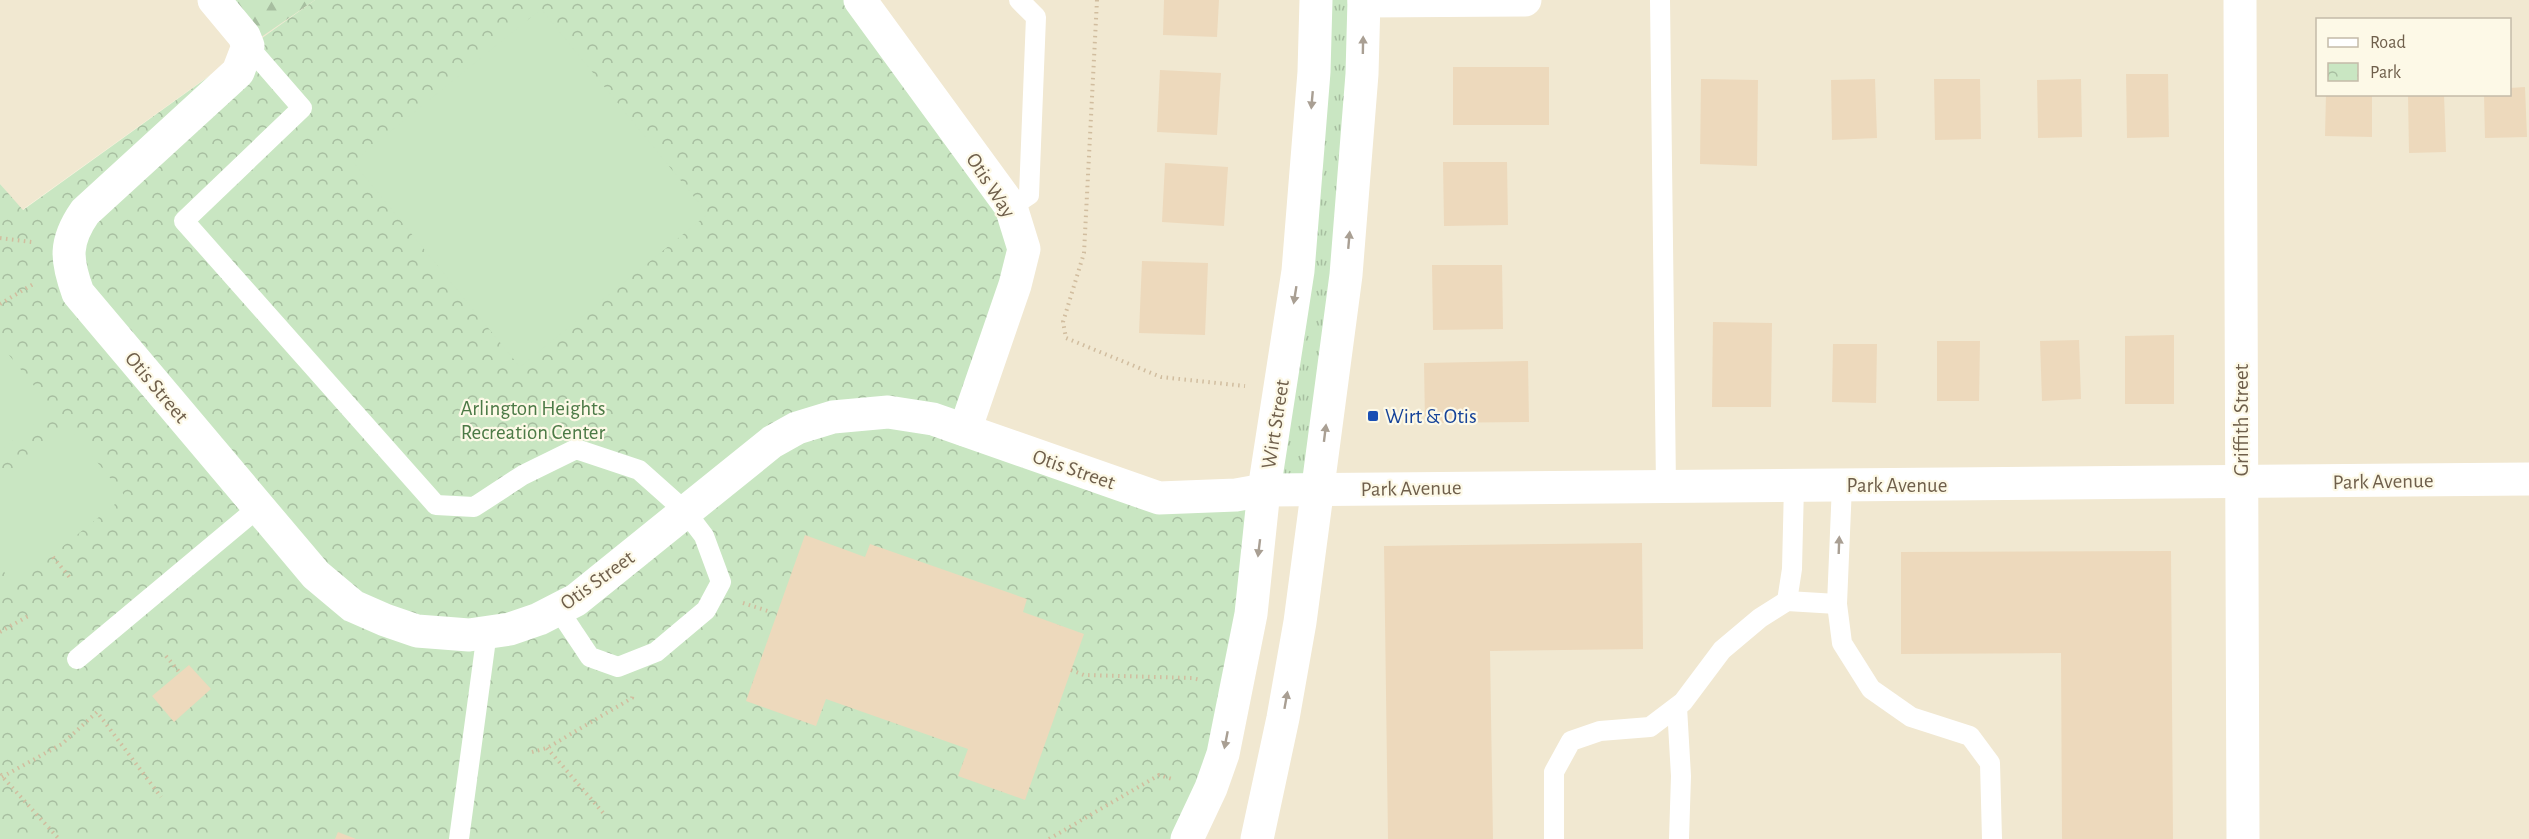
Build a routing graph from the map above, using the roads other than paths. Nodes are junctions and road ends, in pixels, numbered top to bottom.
1 (214, 0) edge
2 (860, 0) edge
3 (1019, 0) edge
4 (1316, 0) edge
5 (1525, 0) edge
6 (1660, 0) edge
7 (2240, 0) edge
8 (1364, 1) edge
9 (248, 46) junction
10 (1011, 207) junction
11 (965, 430) junction
12 (2529, 479) edge
13 (2241, 483) junction
14 (1794, 485) junction
15 (1842, 485) junction
16 (1666, 486) junction
17 (1264, 490) junction
18 (1318, 491) junction
19 (259, 507) junction
20 (685, 511) junction
21 (1787, 601) junction
22 (1837, 604) junction
23 (558, 609) junction
24 (487, 632) junction
25 (77, 659) dead end
26 (1677, 707) junction
27 (459, 839) edge
28 (1186, 839) edge
29 (1257, 839) edge
30 (1554, 839) edge
31 (1679, 839) edge
32 (1992, 839) edge
33 (2242, 839) edge

1 - 9 street
2 - 10 street, Otis Way
3 - 10 lane
4 -> 17 street, Wirt Street
5 - 8 street
6 - 16 lane
7 - 13 street, Griffith Street
18 -> 8 street
9 - 19 street, Otis Street
9 - 20 lane
10 - 11 street, Otis Way
11 - 17 street, Otis Street
11 - 20 street, Otis Street
12 - 13 street, Park Avenue
13 - 15 street, Park Avenue
13 - 33 street, Griffith Street
14 - 15 street, Park Avenue
14 - 16 street, Park Avenue
14 - 21 lane
22 -> 15 lane
16 - 18 street, Park Avenue
17 - 18 street, Park Avenue
17 -> 28 street, Wirt Street
29 -> 18 street
19 - 24 street, Otis Street
19 - 25 lane
20 - 23 street, Otis Street
20 - 23 lane
21 - 22 lane
21 - 26 lane
22 - 32 lane
23 - 24 street, Otis Street
24 - 27 lane
26 - 30 lane
26 - 31 lane

